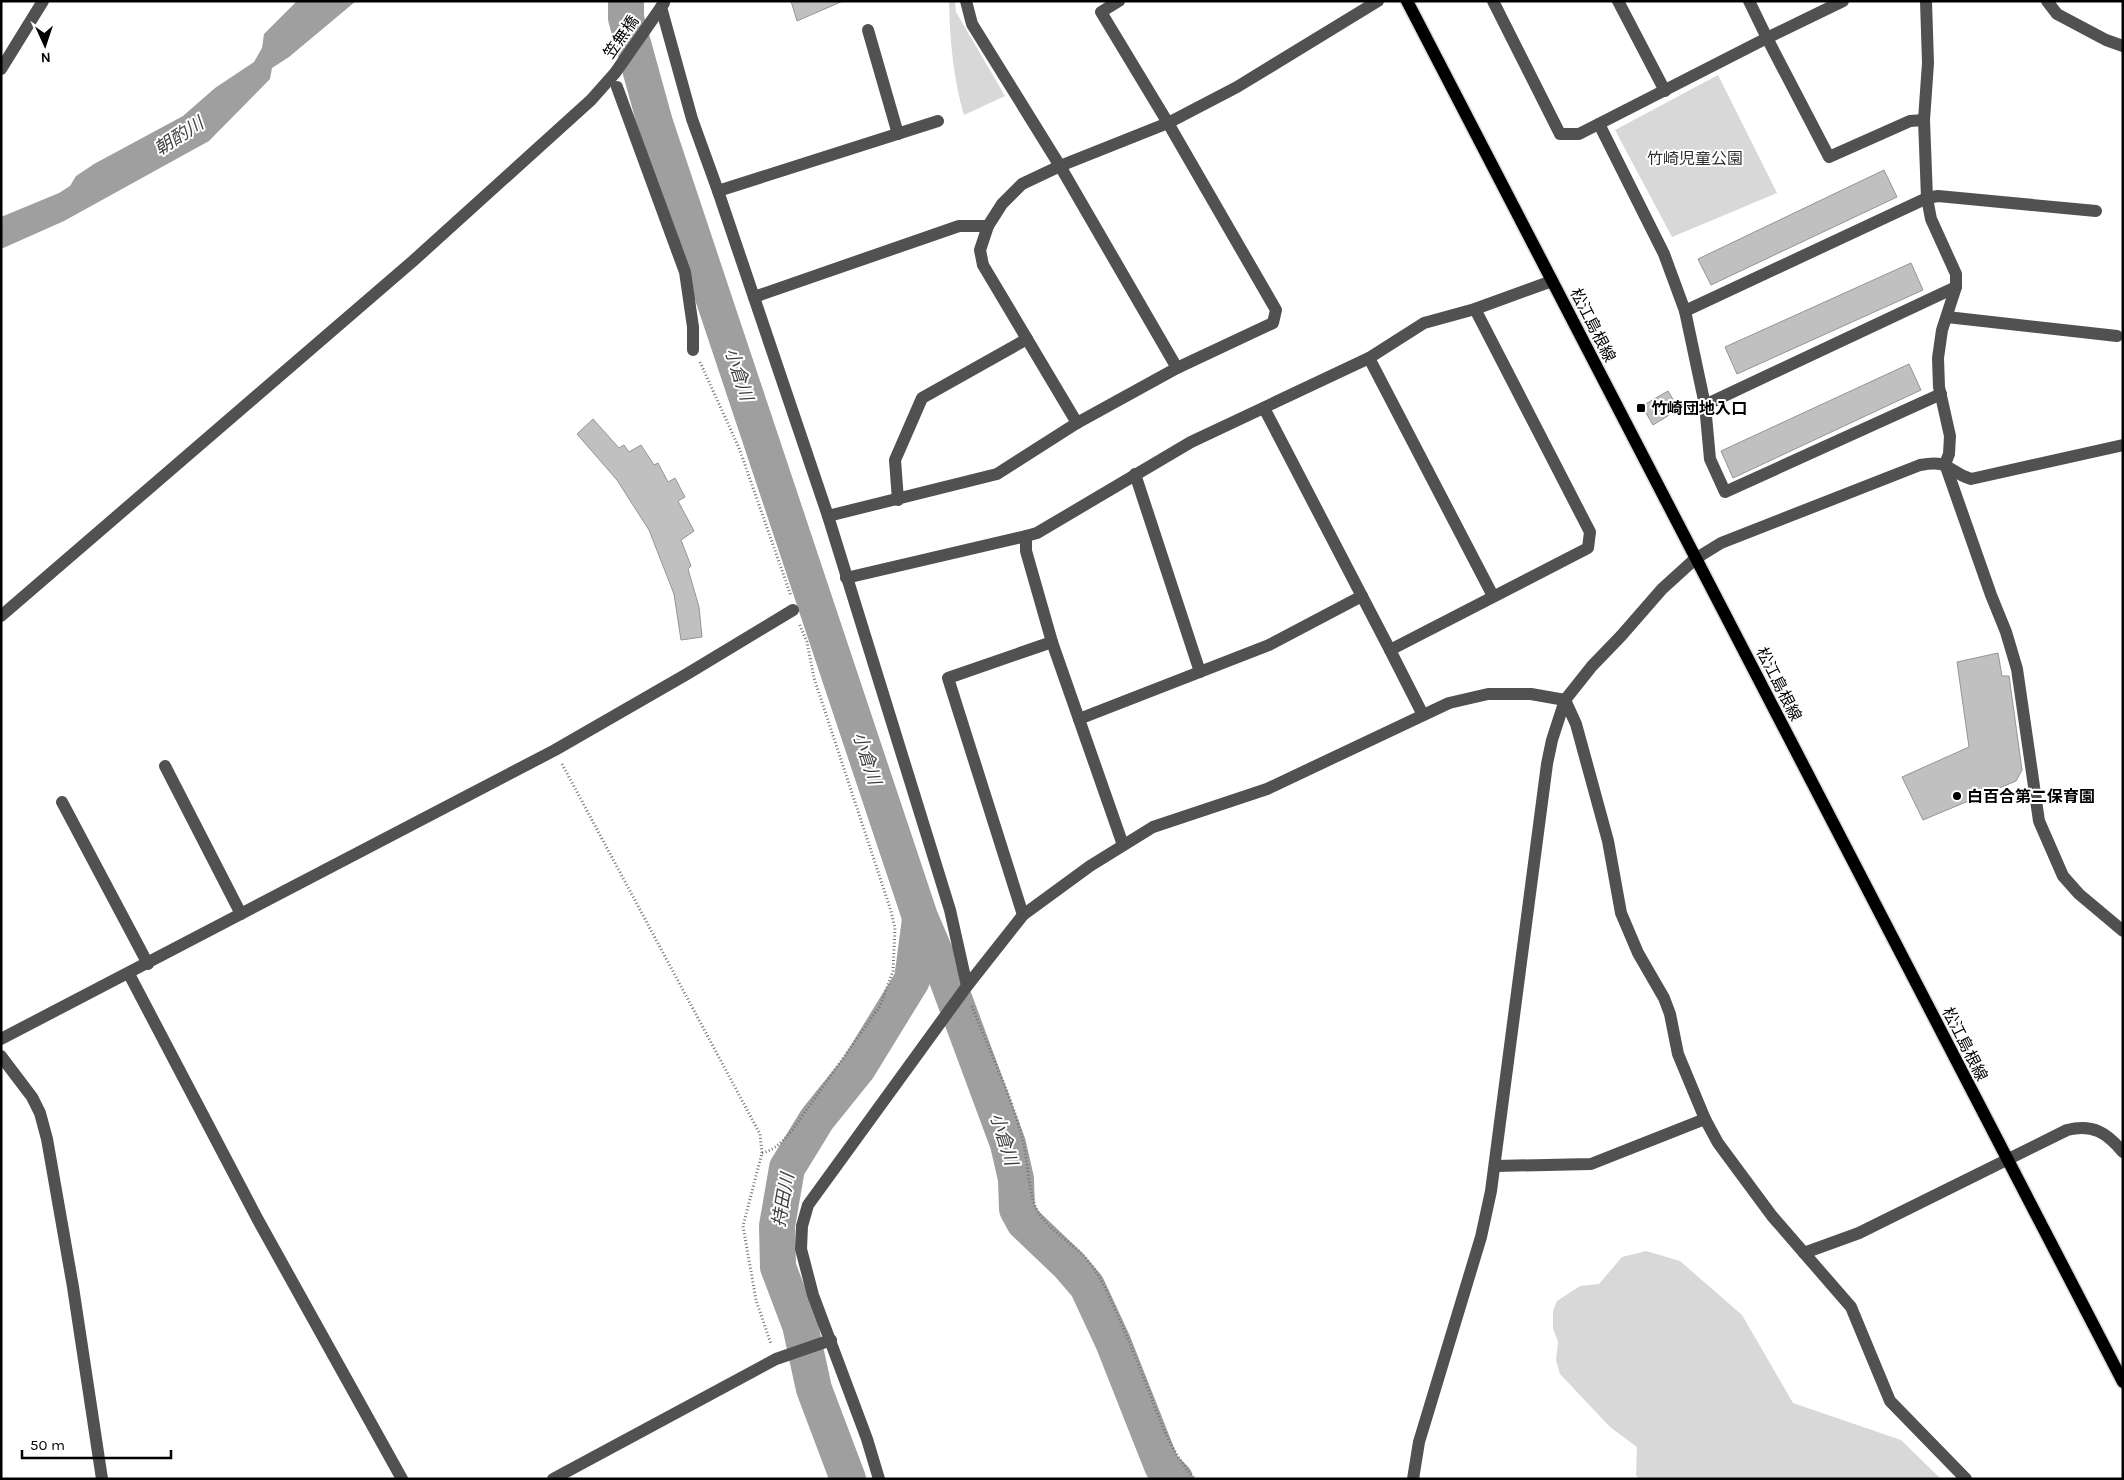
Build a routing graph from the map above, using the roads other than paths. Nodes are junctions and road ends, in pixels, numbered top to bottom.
1 (43, 1) edge
2 (966, 1) edge
3 (1119, 1) edge
4 (1378, 1) edge
5 (1406, 1) edge
6 (1493, 1) edge
7 (1618, 1) edge
8 (1749, 1) edge
9 (1844, 1) edge
10 (1926, 1) edge
11 (2047, 1) edge
12 (663, 4) edge
13 (868, 30) dead end
14 (1767, 38) junction
15 (2123, 46) edge
16 (1, 69) edge
17 (618, 87) dead end
18 (1665, 91) junction
19 (1924, 120) junction
20 (938, 121) dead end
21 (1168, 123) junction
22 (1599, 124) junction
23 (898, 134) junction
24 (1060, 166) junction
25 (718, 191) junction
26 (1927, 198) junction
27 (2096, 211) dead end
28 (988, 226) junction
29 (1552, 281) junction
30 (1956, 287) junction
31 (754, 298) junction
32 (1474, 309) junction
33 (1685, 311) junction
34 (1947, 317) junction
35 (2117, 336) dead end
36 (1027, 339) junction
37 (693, 350) road end
38 (1369, 358) junction
39 (1177, 368) junction
40 (1941, 394) junction
41 (1705, 405) junction
42 (1264, 408) junction
43 (1077, 423) junction
44 (2123, 445) edge
45 (1945, 464) junction
46 (1135, 474) junction
47 (898, 500) junction
48 (828, 516) junction
49 (1026, 536) junction
50 (1695, 559) junction
51 (846, 578) junction
52 (1362, 596) junction
53 (1493, 596) junction
54 (793, 610) road end
55 (1, 616) edge
56 (1052, 642) junction
57 (1390, 650) junction
58 (1200, 672) junction
59 (1565, 700) junction
60 (1423, 715) junction
61 (1079, 719) junction
62 (165, 766) dead end
63 (62, 802) dead end
64 (1123, 845) junction
65 (245, 912) junction
66 (1023, 915) junction
67 (2123, 931) edge
68 (148, 964) junction
69 (128, 974) junction
70 (965, 989) junction
71 (1, 1039) edge
72 (1, 1056) edge
73 (1705, 1119) junction
74 (2123, 1152) edge
75 (2006, 1160) junction
76 (1496, 1166) junction
77 (1804, 1253) junction
78 (828, 1341) junction
79 (2123, 1382) edge
80 (102, 1479) edge
81 (402, 1479) edge
82 (553, 1479) edge
83 (880, 1479) edge
84 (1413, 1479) edge
85 (1966, 1479) edge

1 - 16 street
2 - 24 street
3 - 21 street
4 - 21 street
5 - 29 main road, 松江島根線
6 - 22 street
7 - 18 street
8 - 14 street
9 - 14 street
10 - 19 street
11 - 15 street
12 - 25 street
12 - 55 street, 笠無橋
13 - 23 street
14 - 18 street
14 - 19 street
17 - 37 street
18 - 22 street
19 - 26 street
20 - 23 street
21 - 24 street
21 - 39 street
22 - 33 street
23 - 25 street
24 - 28 street
24 - 39 street
25 - 31 street
26 - 27 street
26 - 30 street
26 - 33 street
28 - 31 street
28 - 36 street
29 - 32 street
29 - 50 main road, 松江島根線
30 - 34 street
30 - 41 street
31 - 48 street
32 - 38 street
32 - 53 street
33 - 41 street
34 - 35 street
34 - 40 street
36 - 43 street
36 - 47 street
38 - 42 street
38 - 53 street
39 - 43 street
40 - 41 street
40 - 45 street
42 - 46 street
42 - 52 street
43 - 47 street
44 - 45 street
45 - 50 street
45 - 67 street
46 - 49 street
46 - 58 street
47 - 48 street
48 - 51 street
49 - 51 street
49 - 56 street
50 - 59 street
50 - 75 main road, 松江島根線
51 - 70 street
52 - 57 street
52 - 58 street
53 - 57 street
54 - 65 street
56 - 61 street
56 - 66 street
57 - 60 street
58 - 61 street
59 - 60 street
59 - 73 street
59 - 76 street
60 - 64 street
61 - 64 street
62 - 65 street
63 - 68 street
64 - 66 street
65 - 68 street
66 - 70 street
68 - 69 street
69 - 71 street
69 - 81 street
70 - 78 street
72 - 80 street
73 - 76 street
73 - 77 street
74 - 75 street
75 - 77 street
75 - 79 main road, 松江島根線
76 - 84 street
77 - 85 street
78 - 82 street
78 - 83 street

